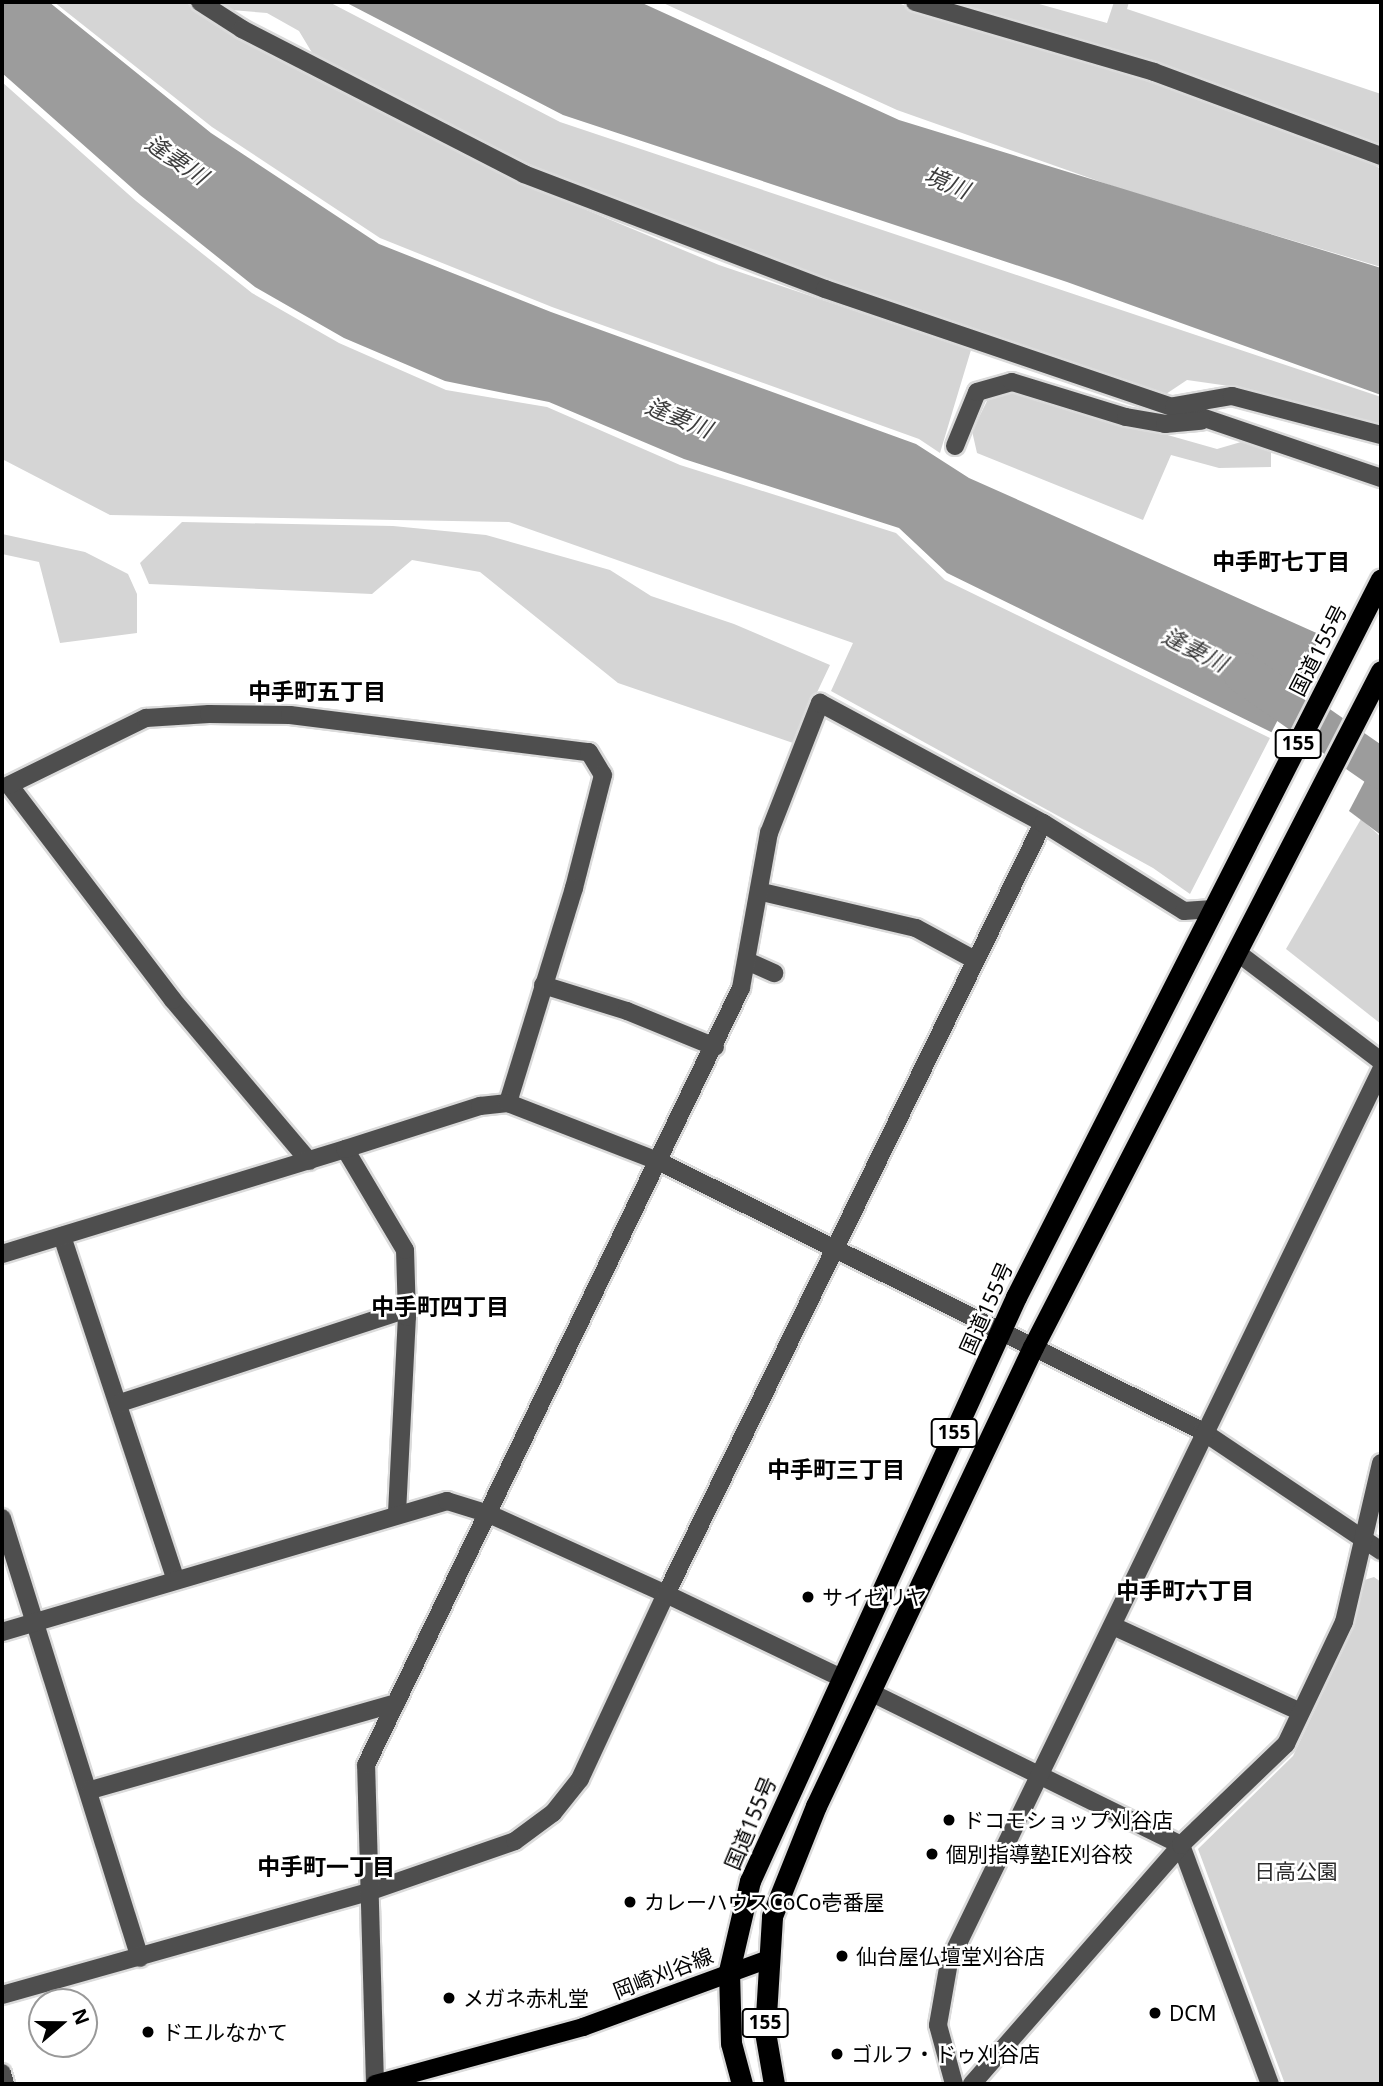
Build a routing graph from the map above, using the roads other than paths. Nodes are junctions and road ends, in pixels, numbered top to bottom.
1 (200, 2) edge
2 (915, 2) edge
3 (1381, 156) edge
4 (1170, 407) junction
5 (1208, 420) junction
6 (1381, 435) edge
7 (955, 446) dead end
8 (1381, 478) edge
9 (1381, 579) edge
10 (1381, 671) edge
11 (5, 780) edge
12 (1043, 823) junction
13 (762, 892) junction
14 (1213, 909) junction
15 (1242, 943) junction
16 (975, 960) junction
17 (747, 961) junction
18 (774, 973) dead end
19 (543, 985) junction
20 (715, 1047) junction
21 (1381, 1061) edge
22 (1381, 1070) edge
23 (508, 1104) junction
24 (345, 1149) junction
25 (309, 1161) junction
26 (660, 1162) junction
27 (62, 1236) junction
28 (835, 1247) junction
29 (2, 1254) edge
30 (405, 1311) junction
31 (1001, 1333) junction
32 (1033, 1348) junction
33 (120, 1403) junction
34 (1202, 1431) junction
35 (1381, 1463) edge
36 (397, 1513) junction
37 (489, 1514) junction
38 (2, 1518) edge
39 (1361, 1537) junction
40 (1381, 1551) edge
41 (176, 1580) junction
42 (666, 1594) junction
43 (33, 1622) junction
44 (1113, 1626) junction
45 (2, 1632) edge
46 (841, 1678) junction
47 (870, 1692) junction
48 (396, 1703) junction
49 (1299, 1711) junction
50 (1039, 1774) junction
51 (91, 1790) junction
52 (1181, 1845) junction
53 (371, 1891) junction
54 (140, 1958) junction
55 (766, 1960) junction
56 (729, 1971) junction
57 (2, 1995) edge
58 (2, 2073) edge
59 (5, 2084) edge
60 (375, 2084) edge
61 (742, 2084) edge
62 (774, 2084) edge
63 (954, 2084) edge
64 (972, 2084) edge
65 (1270, 2084) edge

1 - 4 street
2 - 3 street
4 - 5 street
4 - 6 street
5 - 7 street
5 - 8 street
9 - 14 highway, 国道155号 / 155
10 - 15 highway, 155
11 - 19 street
11 - 25 street
12 - 13 street
12 - 14 street
12 - 16 street
13 - 16 street
13 - 17 street
14 - 31 highway, 国道155号 / 155
15 - 21 street
15 - 32 highway, 155
16 - 28 street
17 - 18 street
17 - 20 street
19 - 20 street
19 - 23 street
20 - 26 street
22 - 34 street
23 - 24 street
23 - 26 street
24 - 25 street
24 - 30 street
25 - 27 street
26 - 28 street
26 - 37 street
27 - 29 street
27 - 33 street
28 - 31 street
28 - 42 street
30 - 33 street
30 - 36 street
31 - 32 street
31 - 46 highway, 国道155号 / 155
32 - 34 street
32 - 47 highway, 155
33 - 41 street
34 - 39 street
34 - 44 street
35 - 39 street
36 - 37 street
36 - 41 street
37 - 42 street
37 - 48 street
38 - 43 street
39 - 40 street
39 - 49 street
41 - 43 street
42 - 46 street
42 - 53 street
43 - 45 street
43 - 51 street
44 - 49 street
44 - 50 street
46 - 56 highway, 国道155号 / 155
47 - 50 street
47 - 55 highway, 155
48 - 51 street
48 - 53 street
49 - 52 street
50 - 52 street
50 - 63 street
51 - 54 street
52 - 64 street
52 - 65 street
53 - 54 street
53 - 60 street
54 - 57 street
55 - 56 main road, 岡崎刈谷線
55 - 62 highway, 155
56 - 60 main road, 岡崎刈谷線
56 - 61 highway, 国道155号 / 155
58 - 59 street

